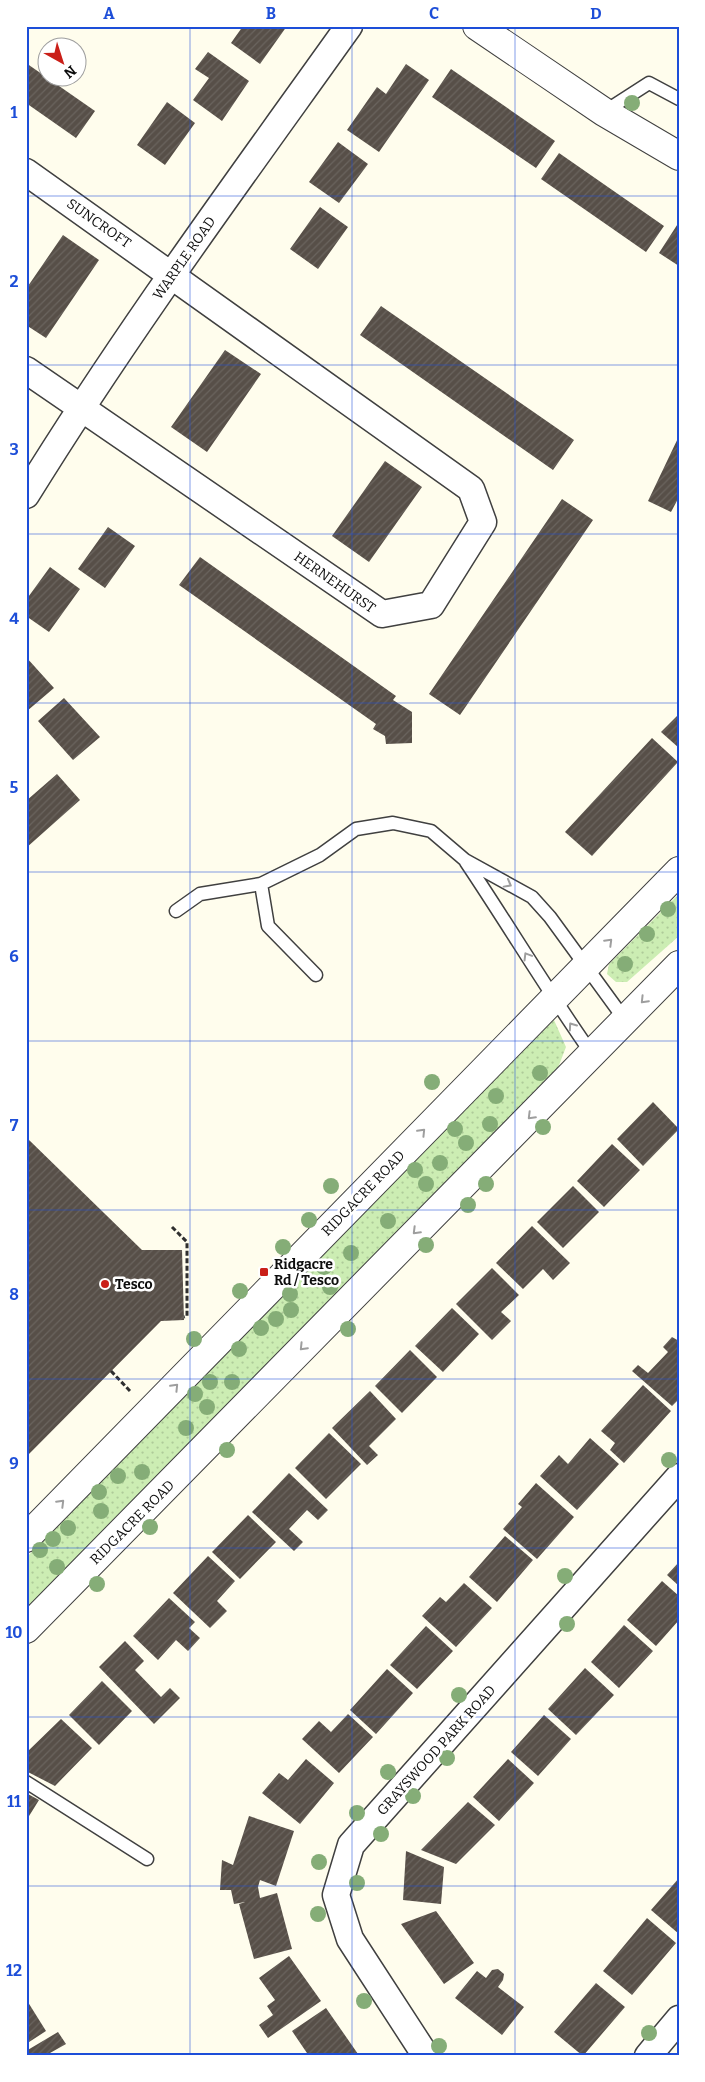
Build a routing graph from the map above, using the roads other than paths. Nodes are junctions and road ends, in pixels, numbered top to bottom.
1 (349, 26) edge
2 (477, 26) edge
3 (679, 99) edge
4 (604, 112) junction
5 (679, 156) edge
6 (26, 172) edge
7 (172, 273) junction
8 (26, 370) edge
9 (81, 406) junction
10 (26, 495) edge
11 (465, 860) junction
12 (679, 871) edge
13 (261, 884) junction
14 (176, 911) dead end
15 (679, 965) edge
16 (585, 966) junction
17 (316, 975) dead end
18 (552, 998) junction
19 (625, 1020) junction
20 (592, 1054) junction
21 (679, 1477) edge
22 (26, 1538) edge
23 (26, 1629) edge
24 (26, 1782) edge
25 (147, 1858) dead end
26 (679, 2019) edge
27 (426, 2056) edge
28 (648, 2056) edge

1 - 7 street, WARPLE ROAD
2 - 4 street
3 - 4 lane
4 - 5 street
6 - 7 street, SUNCROFT
7 - 9 street, WARPLE ROAD
7 - 9 street, HERNEHURST
8 - 9 street
9 - 10 street, WARPLE ROAD
11 - 13 lane
11 -> 16 lane
18 -> 11 lane
16 -> 12 street, RIDGACRE ROAD
13 - 14 lane
13 - 17 lane
15 -> 19 street, RIDGACRE ROAD
16 - 18 street, RIDGACRE ROAD
16 - 19 lane
20 -> 18 lane
22 -> 18 street, RIDGACRE ROAD
19 - 20 street, RIDGACRE ROAD
20 -> 23 street, RIDGACRE ROAD
21 - 27 street, GRAYSWOOD PARK ROAD
24 - 25 lane
26 - 28 street

